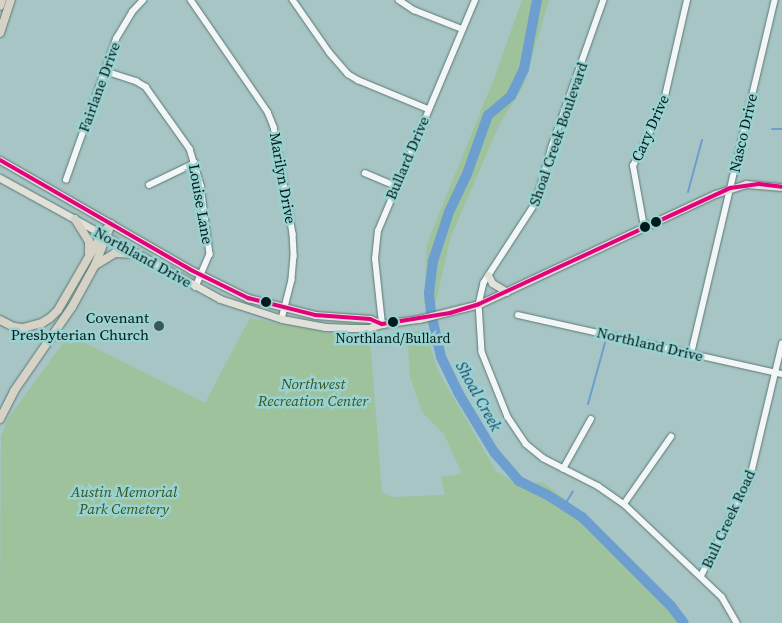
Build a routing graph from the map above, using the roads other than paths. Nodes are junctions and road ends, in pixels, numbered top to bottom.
1 (2, 0) edge
2 (11, 0) edge
3 (143, 0) edge
4 (191, 0) edge
5 (293, 0) edge
6 (399, 0) edge
7 (474, 0) edge
8 (604, 0) edge
9 (687, 0) edge
10 (775, 0) edge
11 (4, 8) edge
12 (462, 29) junction
13 (0, 33) edge
14 (105, 71) junction
15 (428, 108) junction
16 (0, 160) edge
17 (195, 163) junction
18 (365, 173) dead end
19 (0, 178) edge
20 (66, 180) dead end
21 (149, 185) dead end
22 (396, 186) junction
23 (730, 188) junction
24 (782, 188) edge
25 (75, 219) junction
26 (111, 224) junction
27 (644, 226) junction
28 (105, 235) junction
29 (136, 254) junction
30 (89, 256) junction
31 (95, 265) junction
32 (488, 275) junction
33 (202, 276) junction
34 (196, 287) junction
35 (507, 292) junction
36 (479, 304) junction
37 (286, 309) junction
38 (518, 314) dead end
39 (282, 319) junction
40 (0, 320) edge
41 (382, 324) junction
42 (782, 344) edge
43 (691, 354) junction
44 (779, 373) edge
45 (0, 419) edge
46 (591, 419) dead end
47 (671, 437) dead end
48 (563, 469) junction
49 (624, 504) junction
50 (701, 576) junction
51 (738, 623) edge

1 - 11 highway
2 - 11 highway
3 - 14 street, Fairlane Drive
4 - 37 street, Marilyn Drive
5 - 15 street
6 - 12 street
7 - 12 street, Bullard Drive
8 - 32 street, Shoal Creek Boulevard
9 - 27 street, Cary Drive
10 - 23 street, Nasco Drive
11 - 13 highway
12 - 15 street, Bullard Drive
14 - 17 street, Louise Lane
14 - 20 street, Fairlane Drive
15 - 22 street, Bullard Drive
16 - 26 main road, Northland Drive
17 - 21 street
17 - 33 street, Louise Lane
18 - 22 street
19 - 25 main road, Northland Drive
22 - 41 street, Bullard Drive
23 - 24 main road, Northland Drive
23 - 27 main road, Northland Drive
23 - 43 street, Nasco Drive
25 - 28 main road, Northland Drive
25 - 30 highway
26 - 28 highway
26 - 33 main road, Northland Drive
27 - 35 main road, Northland Drive
28 - 29 main road, Northland Drive
28 - 30 highway
28 - 31 highway
29 - 31 highway
29 - 34 main road, Northland Drive
30 - 40 highway
31 - 45 highway
32 - 35 main road
32 - 36 street, Shoal Creek Boulevard
33 - 34 street, Louise Lane
33 - 37 main road, Northland Drive
34 - 39 main road, Northland Drive
35 - 36 main road, Northland Drive
36 - 41 main road, Northland Drive
36 - 48 street, Shoal Creek Boulevard
37 - 39 street, Marilyn Drive
37 - 41 main road, Northland Drive
38 - 43 street, Northland Drive
39 - 41 main road, Northland Drive
42 - 44 street, Bull Creek Road
43 - 44 street, Northland Drive
44 - 50 street, Bull Creek Road
46 - 48 street
47 - 49 street
48 - 49 street, Shoal Creek Boulevard
49 - 50 street, Shoal Creek Boulevard
50 - 51 street, Shoal Creek Boulevard

